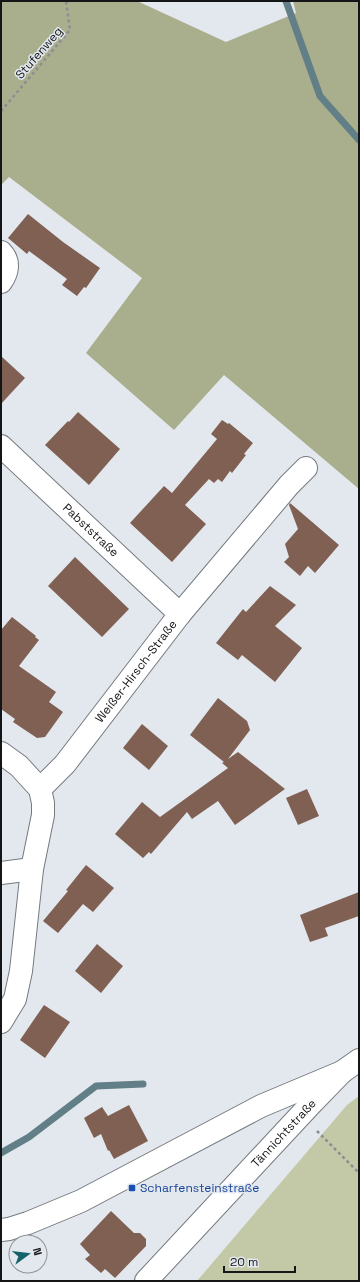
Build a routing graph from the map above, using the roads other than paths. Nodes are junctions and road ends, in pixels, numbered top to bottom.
1 (1, 252) edge
2 (1, 282) edge
3 (1, 446) edge
4 (306, 468) dead end
5 (180, 614) junction
6 (1, 753) edge
7 (40, 789) junction
8 (32, 869) junction
9 (1, 873) edge
10 (1, 1022) edge
11 (350, 1066) edge
12 (1, 1230) edge
13 (146, 1281) edge

1 - 2 street
3 - 5 street, Pabststraße
4 - 5 street, Weißer-Hirsch-Straße
5 - 7 street, Weißer-Hirsch-Straße
6 - 7 street
7 - 8 street
8 - 9 street
8 - 10 street
11 - 12 street
11 - 13 street, Tännichtstraße

